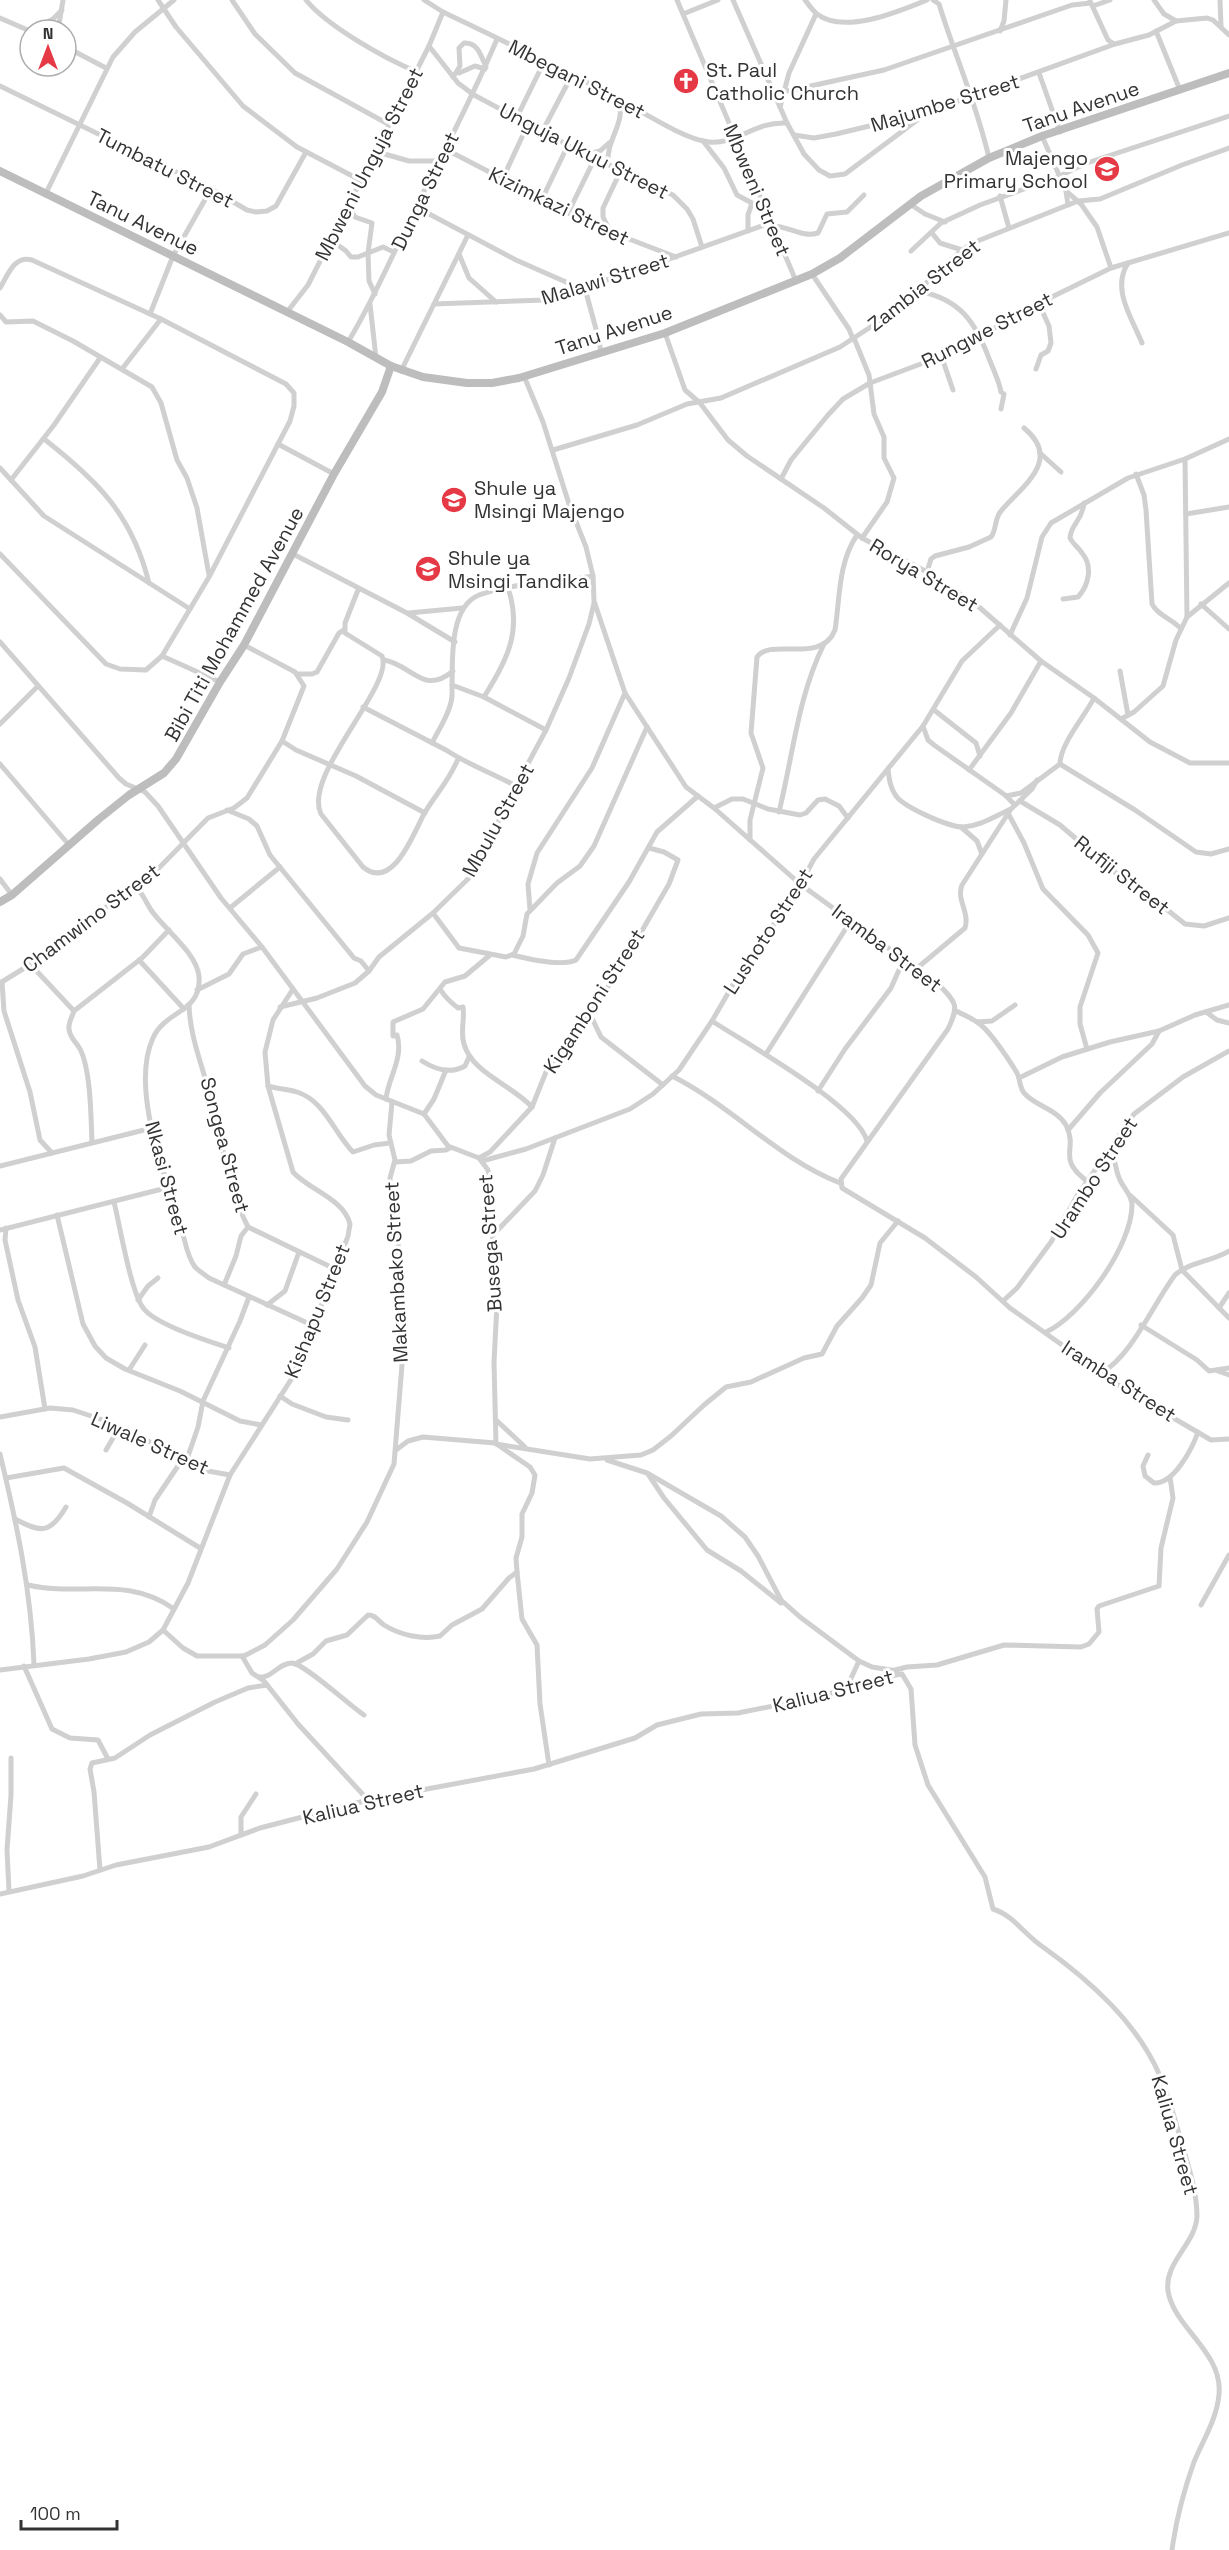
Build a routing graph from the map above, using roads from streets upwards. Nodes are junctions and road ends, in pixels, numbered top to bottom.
1 (63, 0) edge
2 (158, 0) edge
3 (174, 0) edge
4 (232, 0) edge
5 (306, 0) edge
6 (424, 0) edge
7 (677, 0) edge
8 (718, 0) edge
9 (733, 0) edge
10 (805, 0) edge
11 (927, 0) edge
12 (933, 0) edge
13 (1006, 0) edge
14 (1110, 0) edge
15 (1154, 0) edge
16 (939, 2) edge
17 (1218, 2) edge
18 (1091, 3) edge
19 (162, 9) junction
20 (62, 10) junction
21 (443, 12) junction
22 (683, 14) junction
23 (816, 14) junction
24 (0, 18) edge
25 (51, 18) edge
26 (60, 18) edge
27 (1176, 21) junction
28 (18, 25) edge
29 (1221, 26) junction
30 (1156, 31) junction
31 (999, 32) junction
32 (1229, 35) edge
33 (498, 39) junction
34 (1108, 40) junction
35 (1115, 44) junction
36 (429, 46) junction
37 (952, 48) junction
38 (1103, 49) junction
39 (78, 53) edge
40 (544, 62) junction
41 (106, 68) junction
42 (485, 68) junction
43 (415, 71) junction
44 (458, 73) junction
45 (1039, 73) junction
46 (1229, 73) edge
47 (572, 75) junction
48 (453, 78) junction
49 (0, 86) edge
50 (1180, 90) junction
51 (773, 92) junction
52 (785, 92) junction
53 (474, 95) junction
54 (971, 98) junction
55 (619, 99) junction
56 (780, 107) junction
57 (928, 112) junction
58 (1229, 116) edge
59 (517, 117) junction
60 (787, 123) junction
61 (80, 124) junction
62 (388, 124) junction
63 (528, 124) junction
64 (543, 132) junction
65 (1060, 132) junction
66 (794, 135) junction
67 (1042, 136) junction
68 (735, 138) junction
69 (610, 141) junction
70 (703, 141) junction
71 (568, 145) junction
72 (445, 148) junction
73 (1229, 148) edge
74 (374, 151) junction
75 (306, 152) junction
76 (587, 154) junction
77 (595, 158) junction
78 (989, 158) junction
79 (439, 161) junction
80 (608, 164) junction
81 (621, 170) junction
82 (0, 171) edge
83 (1060, 176) junction
84 (502, 178) junction
85 (360, 180) junction
86 (211, 189) junction
87 (1066, 191) junction
88 (46, 194) junction
89 (864, 195) dead end
90 (1000, 196) junction
91 (542, 199) junction
92 (1078, 201) junction
93 (910, 204) junction
94 (347, 205) junction
95 (1068, 205) junction
96 (417, 207) junction
97 (568, 213) junction
98 (945, 222) junction
99 (770, 225) junction
100 (1009, 228) junction
101 (748, 231) junction
102 (611, 233) junction
103 (932, 233) junction
104 (1229, 233) edge
105 (468, 236) junction
106 (330, 240) junction
107 (702, 248) junction
108 (962, 250) junction
109 (911, 251) dead end
110 (394, 252) junction
111 (368, 253) junction
112 (459, 254) junction
113 (173, 256) junction
114 (676, 257) junction
115 (1128, 262) junction
116 (1111, 268) junction
117 (812, 274) junction
118 (796, 281) junction
119 (584, 285) junction
120 (575, 286) junction
121 (0, 288) edge
122 (918, 291) junction
123 (375, 294) junction
124 (496, 302) junction
125 (370, 304) junction
126 (435, 304) junction
127 (1039, 304) junction
128 (287, 312) junction
129 (150, 314) junction
130 (0, 315) edge
131 (161, 319) junction
132 (665, 333) junction
133 (981, 337) junction
134 (853, 338) junction
135 (348, 342) junction
136 (1142, 343) dead end
137 (601, 353) junction
138 (941, 355) junction
139 (100, 358) junction
140 (376, 358) junction
141 (391, 366) junction
142 (122, 369) junction
143 (1036, 369) dead end
144 (401, 371) junction
145 (524, 376) junction
146 (870, 383) junction
147 (953, 390) dead end
148 (700, 404) junction
149 (1001, 409) dead end
150 (1024, 428) dead end
151 (44, 439) junction
152 (1229, 439) edge
153 (278, 444) junction
154 (553, 450) junction
155 (1040, 453) junction
156 (1185, 459) junction
157 (0, 468) edge
158 (1060, 472) dead end
159 (334, 474) junction
160 (1136, 474) junction
161 (781, 479) junction
162 (11, 480) junction
163 (1084, 503) junction
164 (1229, 507) edge
165 (1186, 514) junction
166 (859, 536) junction
167 (0, 554) edge
168 (293, 554) junction
169 (927, 572) junction
170 (593, 576) junction
171 (209, 577) junction
172 (149, 583) junction
173 (1229, 583) edge
174 (508, 588) junction
175 (358, 590) junction
176 (1063, 599) dead end
177 (594, 601) junction
178 (1200, 604) junction
179 (462, 608) junction
180 (190, 609) junction
181 (407, 613) junction
182 (1187, 617) junction
183 (1000, 625) junction
184 (1181, 629) junction
185 (1229, 629) edge
186 (344, 630) junction
187 (1010, 634) junction
188 (0, 642) edge
189 (455, 642) junction
190 (824, 644) junction
191 (244, 645) junction
192 (162, 656) junction
193 (384, 660) junction
194 (1041, 661) junction
195 (453, 671) junction
196 (1120, 671) dead end
197 (297, 674) junction
198 (220, 682) junction
199 (452, 685) junction
200 (38, 686) junction
201 (625, 693) junction
202 (484, 697) junction
203 (1094, 698) junction
204 (363, 707) junction
205 (934, 710) junction
206 (1128, 715) junction
207 (1121, 719) junction
208 (0, 724) edge
209 (923, 726) junction
210 (646, 727) junction
211 (546, 730) junction
212 (282, 741) junction
213 (432, 742) junction
214 (980, 756) junction
215 (458, 759) junction
216 (1229, 763) edge
217 (0, 764) edge
218 (1060, 764) junction
219 (330, 766) junction
220 (888, 769) junction
221 (969, 770) junction
222 (1037, 780) junction
223 (516, 786) junction
224 (140, 789) junction
225 (698, 796) junction
226 (1006, 796) junction
227 (1020, 801) junction
228 (754, 803) junction
229 (714, 808) junction
230 (1011, 809) junction
231 (227, 810) junction
232 (779, 812) junction
233 (425, 813) junction
234 (848, 818) junction
235 (961, 827) junction
236 (750, 841) junction
237 (182, 843) junction
238 (69, 846) junction
239 (649, 848) junction
240 (1229, 849) edge
241 (982, 854) junction
242 (280, 867) junction
243 (0, 879) edge
244 (800, 884) junction
245 (136, 887) junction
246 (12, 895) junction
247 (0, 902) edge
248 (230, 908) junction
249 (530, 910) junction
250 (433, 913) junction
251 (1229, 918) edge
252 (850, 922) junction
253 (169, 930) junction
254 (262, 947) junction
255 (492, 954) junction
256 (512, 956) junction
257 (139, 960) junction
258 (903, 961) junction
259 (31, 964) junction
260 (916, 969) junction
261 (369, 971) junction
262 (1, 983) edge
263 (293, 989) junction
264 (440, 989) junction
265 (197, 990) junction
266 (1, 998) edge
267 (302, 1002) junction
268 (1015, 1005) dead end
269 (1229, 1005) edge
270 (186, 1007) junction
271 (280, 1007) junction
272 (74, 1011) junction
273 (956, 1011) junction
274 (1206, 1012) junction
275 (590, 1014) junction
276 (712, 1021) junction
277 (977, 1022) junction
278 (1229, 1023) edge
279 (1159, 1031) junction
280 (1087, 1049) junction
281 (1229, 1051) edge
282 (766, 1054) junction
283 (469, 1057) junction
284 (423, 1061) dead end
285 (446, 1071) junction
286 (672, 1076) junction
287 (1019, 1078) junction
288 (663, 1085) junction
289 (268, 1086) junction
290 (818, 1091) junction
291 (389, 1100) junction
292 (532, 1107) junction
293 (424, 1114) junction
294 (152, 1128) junction
295 (1068, 1130) junction
296 (555, 1138) junction
297 (867, 1141) junction
298 (92, 1143) junction
299 (390, 1143) junction
300 (43, 1144) junction
301 (450, 1148) junction
302 (1110, 1149) junction
303 (52, 1153) junction
304 (36, 1157) junction
305 (481, 1159) junction
306 (394, 1162) junction
307 (0, 1166) edge
308 (1088, 1182) junction
309 (840, 1183) junction
310 (166, 1188) junction
311 (1129, 1194) junction
312 (114, 1202) junction
313 (57, 1215) junction
314 (898, 1221) junction
315 (248, 1227) junction
316 (3, 1229) edge
317 (493, 1234) junction
318 (1229, 1251) edge
319 (299, 1252) junction
320 (334, 1269) junction
321 (1182, 1270) junction
322 (158, 1278) dead end
323 (224, 1285) junction
324 (1229, 1293) edge
325 (249, 1297) junction
326 (138, 1300) junction
327 (1003, 1301) junction
328 (267, 1305) junction
329 (1219, 1308) junction
330 (1229, 1318) edge
331 (1141, 1325) junction
332 (314, 1326) junction
333 (1046, 1332) junction
334 (145, 1345) dead end
335 (229, 1348) junction
336 (1229, 1368) edge
337 (129, 1370) junction
338 (1216, 1371) junction
339 (1101, 1373) junction
340 (1229, 1375) edge
341 (280, 1396) junction
342 (203, 1401) junction
343 (45, 1409) junction
344 (0, 1417) edge
345 (348, 1420) dead end
346 (496, 1420) junction
347 (261, 1425) junction
348 (123, 1428) junction
349 (1198, 1432) junction
350 (1229, 1439) edge
351 (496, 1444) junction
352 (525, 1448) junction
353 (106, 1450) dead end
354 (396, 1450) junction
355 (0, 1454) edge
356 (1148, 1455) dead end
357 (602, 1459) junction
358 (184, 1461) junction
359 (647, 1473) junction
360 (230, 1475) junction
361 (1170, 1477) junction
362 (6, 1478) junction
363 (66, 1507) dead end
364 (149, 1517) junction
365 (15, 1519) junction
366 (200, 1548) junction
367 (1229, 1555) edge
368 (517, 1572) junction
369 (28, 1585) junction
370 (1201, 1605) dead end
371 (174, 1609) junction
372 (800, 1617) junction
373 (163, 1630) junction
374 (242, 1656) junction
375 (859, 1661) junction
376 (34, 1664) junction
377 (295, 1664) junction
378 (24, 1666) junction
379 (0, 1670) edge
380 (895, 1670) junction
381 (903, 1674) junction
382 (258, 1677) junction
383 (267, 1684) junction
384 (847, 1687) junction
385 (364, 1715) dead end
386 (12, 1758) dead end
387 (108, 1759) junction
388 (549, 1765) junction
389 (256, 1794) dead end
390 (368, 1800) junction
391 (241, 1835) junction
392 (100, 1870) junction
393 (9, 1891) junction
394 (0, 1894) edge
395 (1172, 2550) edge

1 - 20 street
2 - 19 street
3 - 19 street
4 - 62 street
5 - 43 street
6 - 21 street, Mbegani Street
7 - 22 street, Mbweni Street
8 - 22 street
9 - 51 street
10 - 23 street
11 - 23 street
12 - 16 street
13 - 31 street
14 - 18 street
15 - 27 street
16 - 37 street
17 - 29 street
18 - 31 street
18 - 34 street
19 - 41 street
19 - 75 street
20 - 25 street
20 - 26 street
21 - 33 street, Mbegani Street
21 - 36 street, Mbweni Unguja Street
22 - 68 street, Mbweni Street
23 - 52 street
24 - 28 street
27 - 29 street, Majumbe Street
27 - 30 street, Majumbe Street
29 - 32 street
30 - 35 street, Majumbe Street
30 - 50 street
31 - 37 street
33 - 40 street, Mbegani Street
33 - 42 street, Dunga Street
34 - 35 street
34 - 38 street
35 - 38 street, Majumbe Street
36 - 43 street, Mbweni Unguja Street
36 - 48 street, Unguja Ukuu Street
37 - 52 street
37 - 54 street
38 - 45 street, Majumbe Street
39 - 41 street
40 - 47 street, Mbegani Street
40 - 59 street
41 - 61 street
42 - 44 street
42 - 44 street
42 - 53 street, Dunga Street
43 - 62 street, Mbweni Unguja Street
44 - 48 street
45 - 54 street, Majumbe Street
45 - 65 street
46 - 50 street, Tanu Avenue
47 - 55 street, Mbegani Street
47 - 64 street
48 - 53 street, Unguja Ukuu Street
49 - 61 street, Tumbatu Street
50 - 65 street, Tanu Avenue
51 - 52 street
51 - 56 street
52 - 56 street
53 - 59 street, Unguja Ukuu Street
53 - 72 street, Dunga Street
54 - 57 street, Majumbe Street
54 - 78 street
55 - 69 street
55 - 70 street, Mbegani Street
56 - 60 street
57 - 66 street, Majumbe Street
57 - 66 street
58 - 83 street
59 - 63 street, Unguja Ukuu Street
60 - 66 street
60 - 68 street, Mbegani Street
61 - 86 street, Tumbatu Street
61 - 88 street
62 - 74 street, Mbweni Unguja Street
63 - 64 street, Unguja Ukuu Street
63 - 84 street
64 - 71 street, Unguja Ukuu Street
65 - 67 street, Tanu Avenue
67 - 78 street, Tanu Avenue
67 - 83 street
68 - 70 street, Mbegani Street
68 - 99 street, Mbweni Street
69 - 76 street
69 - 80 street
70 - 101 street
71 - 76 street, Unguja Ukuu Street
71 - 91 street
72 - 79 street, Dunga Street
72 - 84 street, Kizimkazi Street
73 - 92 street, Zambia Street
74 - 79 street
74 - 85 street, Mbweni Unguja Street
75 - 85 street
75 - 86 street, Tumbatu Street
76 - 77 street, Unguja Ukuu Street
77 - 80 street, Unguja Ukuu Street
77 - 97 street
78 - 93 street, Tanu Avenue
79 - 96 street, Dunga Street
80 - 81 street, Unguja Ukuu Street
81 - 102 street
81 - 107 street, Unguja Ukuu Street
82 - 88 street, Tanu Avenue
83 - 87 street
83 - 90 street
84 - 91 street, Kizimkazi Street
85 - 94 street, Mbweni Unguja Street
86 - 113 street
87 - 92 street
87 - 95 street
88 - 113 street, Tanu Avenue
89 - 99 street
90 - 98 street
90 - 100 street
91 - 97 street, Kizimkazi Street
92 - 95 street, Zambia Street
92 - 116 street
93 - 98 street
93 - 117 street, Tanu Avenue
94 - 106 street, Mbweni Unguja Street
94 - 111 street
95 - 100 street, Zambia Street
96 - 105 street
96 - 110 street, Dunga Street
97 - 102 street, Kizimkazi Street
98 - 103 street
99 - 101 street, Malawi Street
99 - 118 street, Mbweni Street
100 - 108 street, Zambia Street
101 - 107 street, Malawi Street
102 - 114 street, Kizimkazi Street
103 - 108 street
103 - 109 street
104 - 115 street, Rungwe Street
105 - 112 street
105 - 120 street
106 - 111 street
106 - 128 street, Mbweni Unguja Street
107 - 114 street, Malawi Street
108 - 122 street, Zambia Street
110 - 111 street
110 - 123 street, Dunga Street
111 - 123 street
112 - 124 street
112 - 126 street
113 - 128 street, Tanu Avenue
113 - 129 street
114 - 119 street, Malawi Street
115 - 116 street, Rungwe Street
115 - 136 street
116 - 127 street, Rungwe Street
117 - 118 street, Tanu Avenue
117 - 134 street
118 - 132 street, Tanu Avenue
119 - 120 street, Malawi Street
119 - 137 street
120 - 124 street, Malawi Street
121 - 129 street
122 - 133 street
122 - 134 street, Zambia Street
123 - 125 street, Dunga Street
124 - 126 street, Malawi Street
125 - 135 street, Dunga Street
125 - 140 street
126 - 144 street
127 - 133 street, Rungwe Street
127 - 143 street
128 - 135 street, Tanu Avenue
129 - 131 street
130 - 139 street
131 - 142 street
131 - 153 street
132 - 137 street, Tanu Avenue
132 - 148 street, Rorya Street
133 - 138 street, Rungwe Street
133 - 149 street
134 - 146 street
134 - 148 street, Zambia Street
135 - 140 street, Tanu Avenue
137 - 145 street, Tanu Avenue
138 - 146 street, Rungwe Street
138 - 147 street
139 - 142 street
139 - 151 street
140 - 141 street, Tanu Avenue
141 - 144 street, Tanu Avenue
141 - 159 street, Bibi Titi Mohammed Avenue
142 - 171 street
144 - 145 street, Tanu Avenue
145 - 154 street, Iramba Street
146 - 161 street, Rungwe Street
146 - 166 street
148 - 154 street, Zambia Street
148 - 161 street, Rorya Street
150 - 155 street
151 - 162 street
151 - 172 street
152 - 156 street
153 - 159 street
153 - 171 street
154 - 170 street, Iramba Street
155 - 158 street
155 - 169 street
156 - 160 street
156 - 165 street
157 - 162 street
159 - 168 street, Bibi Titi Mohammed Avenue
160 - 163 street
160 - 184 street
161 - 166 street, Rorya Street
162 - 172 street
163 - 176 street
163 - 187 street
164 - 165 street
165 - 182 street
166 - 169 street, Rorya Street
166 - 190 street
167 - 192 street
168 - 175 street
168 - 191 street, Bibi Titi Mohammed Avenue
169 - 183 street, Rorya Street
170 - 174 street
170 - 177 street, Iramba Street
171 - 180 street
172 - 180 street
173 - 178 street
174 - 179 street
174 - 202 street
175 - 181 street
175 - 186 street
177 - 201 street, Iramba Street
177 - 211 street, Mbulu Street
178 - 182 street
178 - 185 street
179 - 181 street
179 - 189 street
180 - 192 street
181 - 189 street
182 - 184 street
183 - 187 street, Rorya Street
183 - 205 street, Lushoto Street
184 - 206 street
186 - 193 street
186 - 197 street
187 - 194 street, Rorya Street
188 - 200 street
189 - 195 street
190 - 228 street
190 - 232 street
191 - 197 street
191 - 198 street, Bibi Titi Mohammed Avenue
192 - 198 street
193 - 195 street
193 - 204 street
194 - 203 street, Rorya Street
194 - 214 street
195 - 199 street
196 - 206 street
197 - 212 street, Chamwino Street
198 - 224 street, Bibi Titi Mohammed Avenue
199 - 202 street
199 - 213 street
200 - 208 street
200 - 224 street
201 - 210 street, Iramba Street
201 - 249 street
202 - 211 street
203 - 207 street, Rorya Street
203 - 218 street
204 - 213 street
204 - 219 street
205 - 209 street, Lushoto Street
205 - 214 street
206 - 207 street
207 - 216 street, Rorya Street
209 - 220 street, Lushoto Street
209 - 221 street
210 - 225 street, Iramba Street
210 - 249 street
211 - 223 street, Mbulu Street
212 - 219 street
212 - 231 street, Chamwino Street
213 - 215 street
214 - 221 street
215 - 223 street
215 - 233 street
217 - 238 street
218 - 222 street
218 - 240 street
219 - 233 street
219 - 233 street
220 - 234 street, Lushoto Street
220 - 235 street
221 - 226 street
222 - 226 street
222 - 227 street
223 - 250 street, Mbulu Street
224 - 237 street
224 - 238 street, Bibi Titi Mohammed Avenue
225 - 229 street, Iramba Street
225 - 239 street
226 - 230 street
227 - 230 street
227 - 251 street, Rufiji Street
228 - 229 street
228 - 232 street
228 - 236 street
229 - 236 street, Iramba Street
230 - 235 street
230 - 241 street
230 - 280 street
231 - 237 street, Chamwino Street
231 - 242 street
232 - 234 street
234 - 244 street, Lushoto Street
235 - 241 street
236 - 244 street, Iramba Street
237 - 245 street, Chamwino Street
237 - 248 street
238 - 246 street, Bibi Titi Mohammed Avenue
239 - 256 street
239 - 275 street, Kigamboni Street
241 - 260 street
242 - 248 street
242 - 261 street
243 - 246 street
244 - 252 street, Iramba Street
244 - 276 street, Lushoto Street
245 - 253 street
245 - 259 street, Chamwino Street
246 - 247 street, Bibi Titi Mohammed Avenue
248 - 254 street
249 - 256 street
250 - 255 street
250 - 261 street, Mbulu Street
252 - 258 street, Iramba Street
252 - 282 street
253 - 257 street
253 - 265 street
254 - 263 street
254 - 265 street
255 - 256 street
255 - 264 street
257 - 270 street
257 - 272 street
258 - 260 street, Iramba Street
258 - 290 street
259 - 262 street, Chamwino Street
259 - 272 street
260 - 273 street, Iramba Street
261 - 267 street, Mbulu Street
262 - 266 street
263 - 267 street
263 - 271 street, Kishapu Street
264 - 283 street
264 - 291 street, Makambako Street
265 - 270 street, Nkasi Street
266 - 300 street
267 - 271 street, Mbulu Street
267 - 291 street
268 - 277 street
269 - 274 street
270 - 294 street, Nkasi Street
270 - 315 street, Songea Street
271 - 289 street, Kishapu Street
272 - 298 street
273 - 277 street
273 - 297 street, Iramba Street
274 - 278 street
274 - 279 street
275 - 288 street
275 - 292 street, Kigamboni Street
276 - 282 street
276 - 286 street, Lushoto Street
277 - 287 street
279 - 280 street
279 - 295 street
280 - 287 street
281 - 302 street, Urambo Street
282 - 290 street
283 - 285 street
283 - 292 street
284 - 285 street
285 - 293 street
286 - 288 street, Lushoto Street
286 - 309 street
287 - 295 street
288 - 296 street, Lushoto Street
289 - 299 street
289 - 320 street, Kishapu Street
290 - 297 street
291 - 293 street
291 - 299 street, Makambako Street
292 - 305 street, Kigamboni Street
293 - 301 street
294 - 298 street
294 - 310 street, Nkasi Street
295 - 308 street
296 - 305 street, Lushoto Street
296 - 317 street
297 - 309 street, Iramba Street
298 - 303 street
299 - 306 street, Makambako Street
300 - 303 street
300 - 304 street
301 - 305 street, Busega Street
301 - 306 street
302 - 308 street, Urambo Street
302 - 311 street
303 - 304 street
304 - 307 street
305 - 317 street, Busega Street
306 - 354 street, Makambako Street
308 - 327 street, Urambo Street
309 - 314 street, Iramba Street
310 - 312 street
310 - 323 street, Nkasi Street
311 - 321 street
311 - 333 street
312 - 313 street
312 - 326 street
313 - 316 street
313 - 337 street
314 - 327 street, Iramba Street
314 - 357 street
315 - 319 street, Songea Street
315 - 323 street
316 - 343 street
317 - 346 street, Busega Street
318 - 321 street
319 - 320 street, Songea Street
319 - 328 street
320 - 332 street, Kishapu Street
321 - 329 street
321 - 331 street
322 - 326 street
323 - 325 street, Nkasi Street
324 - 329 street
325 - 328 street, Nkasi Street
325 - 335 street
326 - 335 street
327 - 333 street, Iramba Street
328 - 332 street, Nkasi Street
329 - 330 street
331 - 338 street
331 - 339 street
332 - 341 street, Kishapu Street
333 - 339 street, Iramba Street
334 - 337 street
335 - 342 street
336 - 338 street
337 - 342 street
338 - 340 street
339 - 349 street, Iramba Street
341 - 345 street
341 - 347 street, Kishapu Street
342 - 347 street
342 - 358 street
343 - 344 street, Liwale Street
343 - 348 street, Liwale Street
346 - 351 street, Busega Street
346 - 352 street
347 - 360 street, Kishapu Street
348 - 353 street
348 - 358 street, Liwale Street
349 - 350 street, Iramba Street
349 - 361 street
351 - 352 street
351 - 354 street
351 - 368 street
352 - 357 street
354 - 374 street, Makambako Street
355 - 362 street
356 - 361 street
357 - 359 street
358 - 360 street, Liwale Street
358 - 364 street
359 - 372 street
359 - 372 street
360 - 366 street, Kishapu Street
361 - 380 street
362 - 364 street
362 - 365 street
363 - 365 street
364 - 366 street
365 - 369 street
366 - 371 street, Kishapu Street
367 - 370 street
368 - 377 street
368 - 388 street
369 - 371 street
369 - 376 street
371 - 373 street, Kishapu Street
372 - 375 street
373 - 374 street, Makambako Street
373 - 376 street
374 - 382 street
375 - 380 street
375 - 384 street
376 - 378 street
377 - 382 street
377 - 385 street
378 - 379 street
378 - 387 street
380 - 381 street
381 - 384 street, Kaliua Street
381 - 395 street, Kaliua Street
382 - 383 street
383 - 387 street
383 - 390 street
384 - 388 street, Kaliua Street
386 - 393 street
387 - 392 street
388 - 390 street, Kaliua Street
389 - 391 street
390 - 391 street, Kaliua Street
391 - 392 street, Kaliua Street
392 - 393 street, Kaliua Street
393 - 394 street, Kaliua Street

